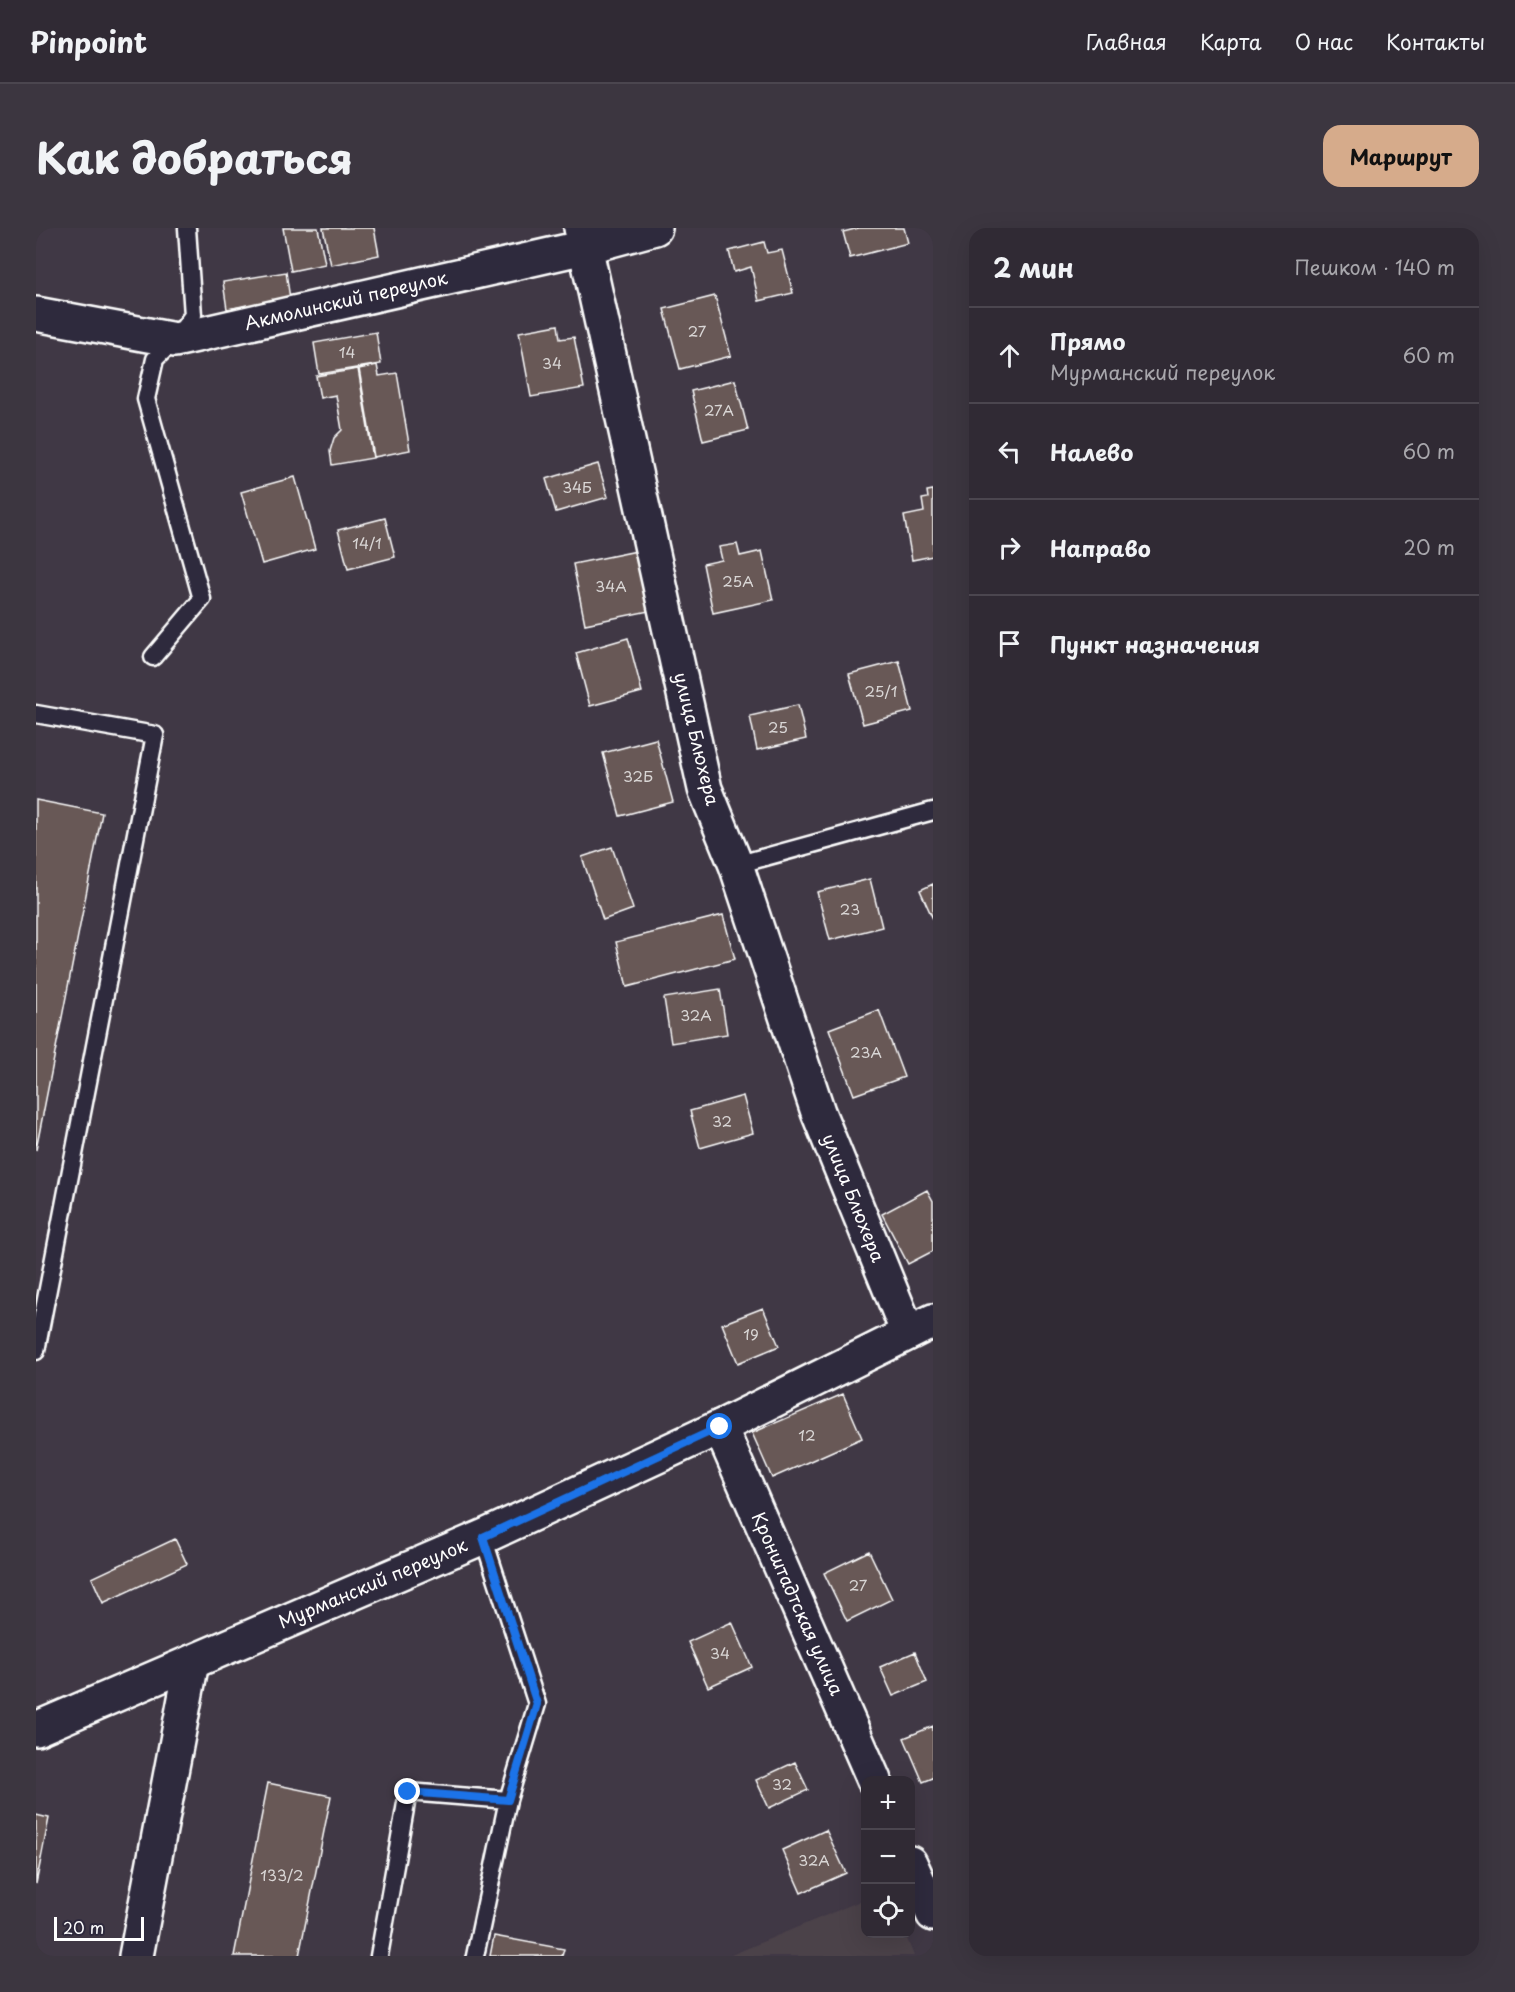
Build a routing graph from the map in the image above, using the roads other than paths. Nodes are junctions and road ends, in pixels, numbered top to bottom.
1 (187, 228) edge
2 (655, 228) edge
3 (583, 237) edge
4 (36, 314) edge
5 (175, 340) junction
6 (153, 657) dead end
7 (36, 714) edge
8 (933, 811) edge
9 (736, 865) junction
10 (920, 1327) edge
11 (37, 1341) edge
12 (720, 1427) junction
13 (483, 1537) junction
14 (192, 1662) junction
15 (36, 1729) edge
16 (872, 1776) edge
17 (508, 1800) junction
18 (915, 1874) edge
19 (933, 1914) edge
20 (136, 1956) edge
21 (379, 1956) edge
22 (475, 1956) edge

1 - 5 lane
2 - 3 street, Акмолинский переулок
3 - 5 street, Акмолинский переулок
3 - 9 street, улица Блюхера
4 - 5 street, Акмолинский переулок
5 - 6 lane
7 - 11 lane
8 - 9 lane
9 - 10 street, улица Блюхера
10 - 12 street, Мурманский переулок
12 - 13 street, Мурманский переулок
12 - 16 street, Кронштадтская улица
13 - 14 street, Мурманский переулок
13 - 17 lane
14 - 15 street, Мурманский переулок
14 - 20 street
17 - 21 lane
17 - 22 lane
18 - 19 street

